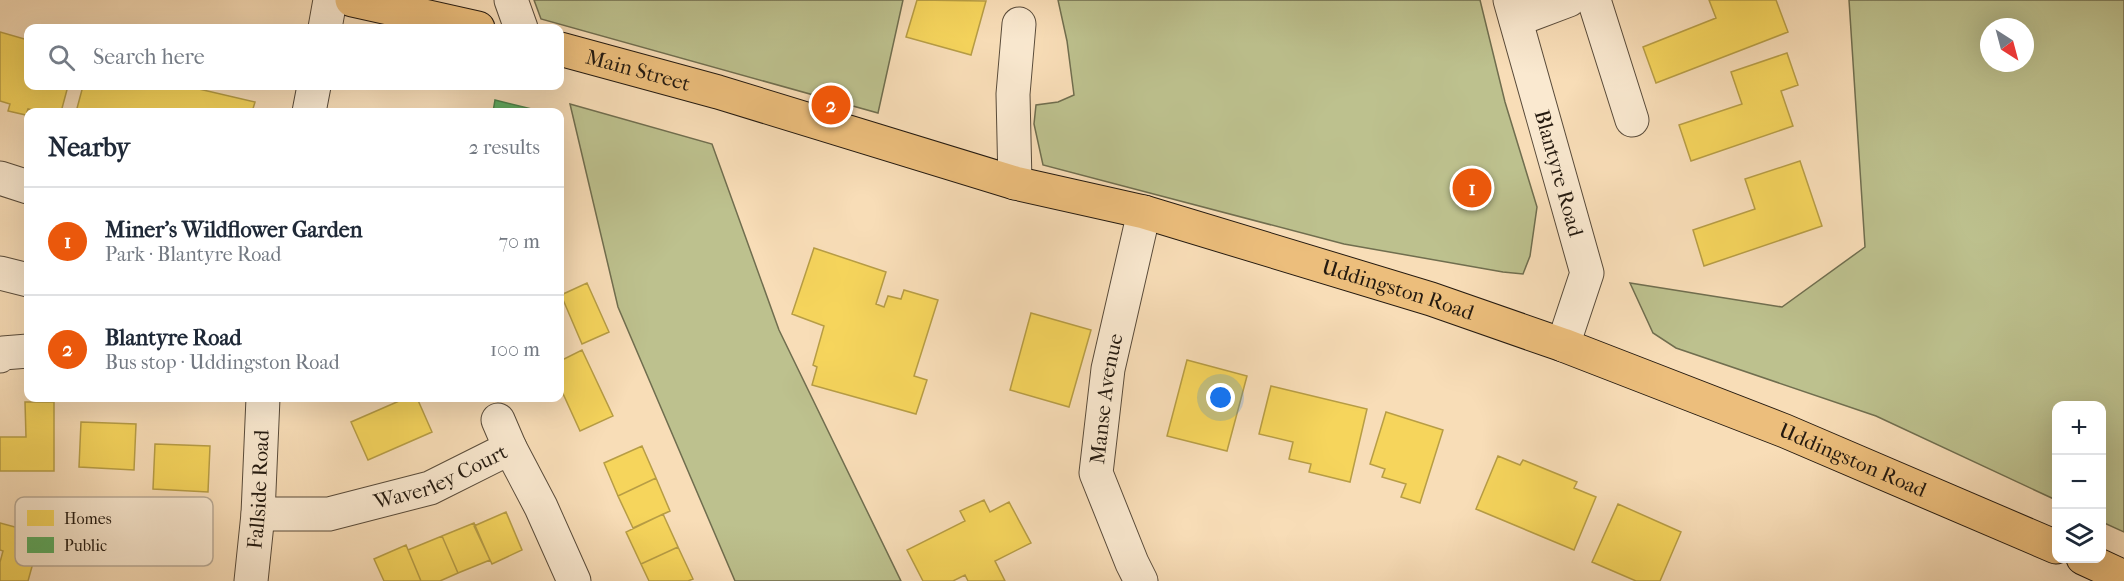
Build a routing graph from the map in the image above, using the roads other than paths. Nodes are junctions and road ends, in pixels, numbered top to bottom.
1 (330, 0) edge
2 (352, 0) edge
3 (511, 0) edge
4 (1569, 0) edge
5 (1594, 0) edge
6 (1513, 10) edge
7 (326, 24) edge
8 (460, 24) edge
9 (520, 24) edge
10 (1019, 24) dead end
11 (566, 51) edge
12 (313, 90) edge
13 (718, 92) joint
14 (310, 108) edge
15 (1632, 120) dead end
16 (0, 178) edge
17 (1015, 183) junction
18 (24, 186) edge
19 (1144, 212) junction
20 (0, 273) edge
21 (24, 279) edge
22 (1563, 345) junction
23 (24, 351) edge
24 (0, 356) edge
25 (263, 402) edge
26 (258, 514) junction
27 (2052, 545) edge
28 (2094, 563) edge
29 (2124, 577) edge
30 (251, 581) edge
31 (574, 581) edge
32 (1141, 581) edge

1 - 7 street
2 - 8 main road
3 - 9 street
4 - 6 street
5 - 15 street
6 - 22 street, Blantyre Road
10 - 17 street
11 - 13 main road, Main Street
12 - 14 street
13 - 17 main road, Uddingston Road
16 - 18 street
17 - 19 main road, Uddingston Road
19 - 22 main road, Uddingston Road
19 - 32 street, Manse Avenue
20 - 21 street
22 - 27 main road, Uddingston Road
23 - 24 street
25 - 26 street, Fallside Road
26 - 30 street, Fallside Road
26 - 31 street, Waverley Court
28 - 29 main road

